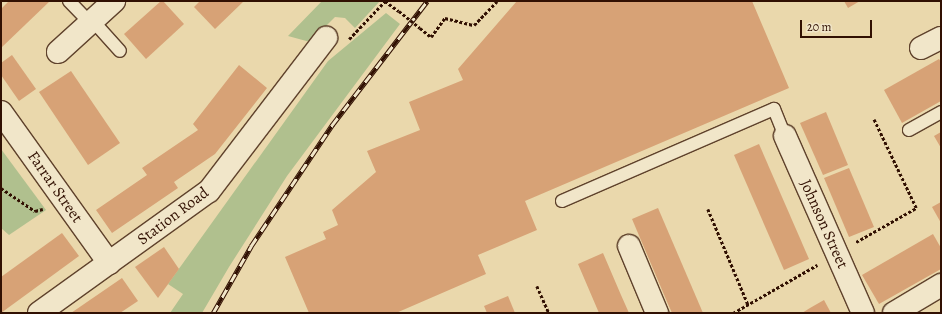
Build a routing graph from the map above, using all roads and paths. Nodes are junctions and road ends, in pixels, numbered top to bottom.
1 (69, 1) edge
2 (114, 1) edge
3 (385, 1) edge
4 (497, 1) edge
5 (91, 22) junction
6 (366, 22) dead end
7 (326, 38) dead end
8 (120, 51) dead end
9 (58, 52) dead end
10 (1, 112) edge
11 (941, 112) edge
12 (874, 120) dead end
13 (909, 130) dead end
14 (785, 136) joint
15 (1, 188) edge
16 (62, 197) junction
17 (562, 201) dead end
18 (708, 209) dead end
19 (629, 246) dead end
20 (837, 253) junction
21 (109, 263) junction
22 (941, 285) edge
23 (537, 286) dead end
24 (748, 304) junction
25 (39, 313) edge
26 (549, 313) edge
27 (657, 313) edge
28 (732, 313) edge
29 (863, 313) edge
30 (894, 313) edge

1 - 5 lane
2 - 5 street
3 - 4 path, bridge
3 - 6 path
5 - 8 lane
5 - 9 street
7 - 21 street, Station Road
10 - 16 street, Farrar Street
11 - 13 lane
12 - 20 path
14 - 17 lane
14 - 20 street, Johnson Street
15 - 16 path
16 - 21 street, Farrar Street
18 - 24 path
19 - 27 street
20 - 24 path
20 - 29 street, Johnson Street
21 - 25 street, Station Road
22 - 30 street
23 - 26 path
24 - 28 path

